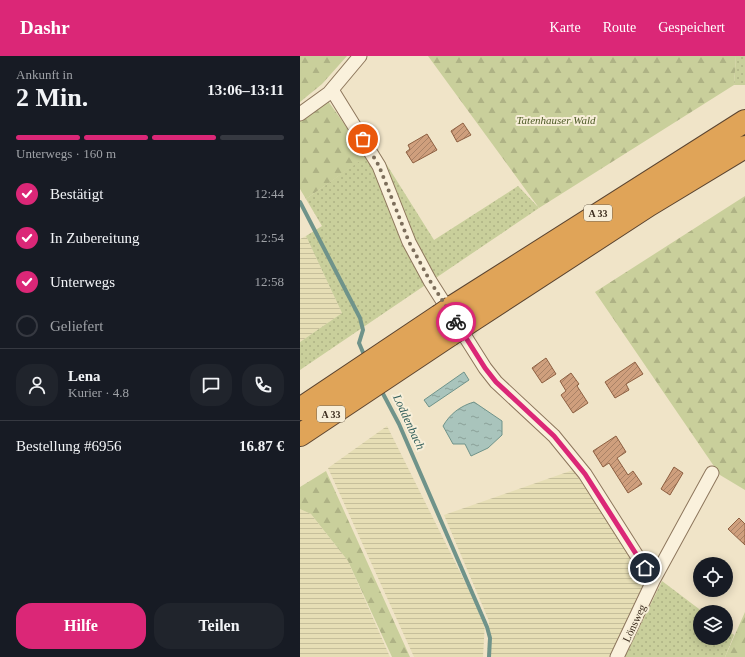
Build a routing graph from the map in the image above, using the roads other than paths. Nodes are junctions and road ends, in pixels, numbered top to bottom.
1 (360, 56) edge
2 (332, 90) junction
3 (300, 114) edge
4 (745, 121) edge
5 (745, 147) edge
6 (357, 383) junction
7 (300, 409) edge
8 (300, 435) edge
9 (712, 472) dead end
10 (653, 582) junction
11 (617, 657) edge

1 - 2 street
2 - 3 street
2 - 10 street
4 - 6 highway, A 33
5 - 6 highway, A 33
6 - 7 highway, A 33
6 - 8 highway, A 33
9 - 10 street, Lönsweg
10 - 11 street, Lönsweg

